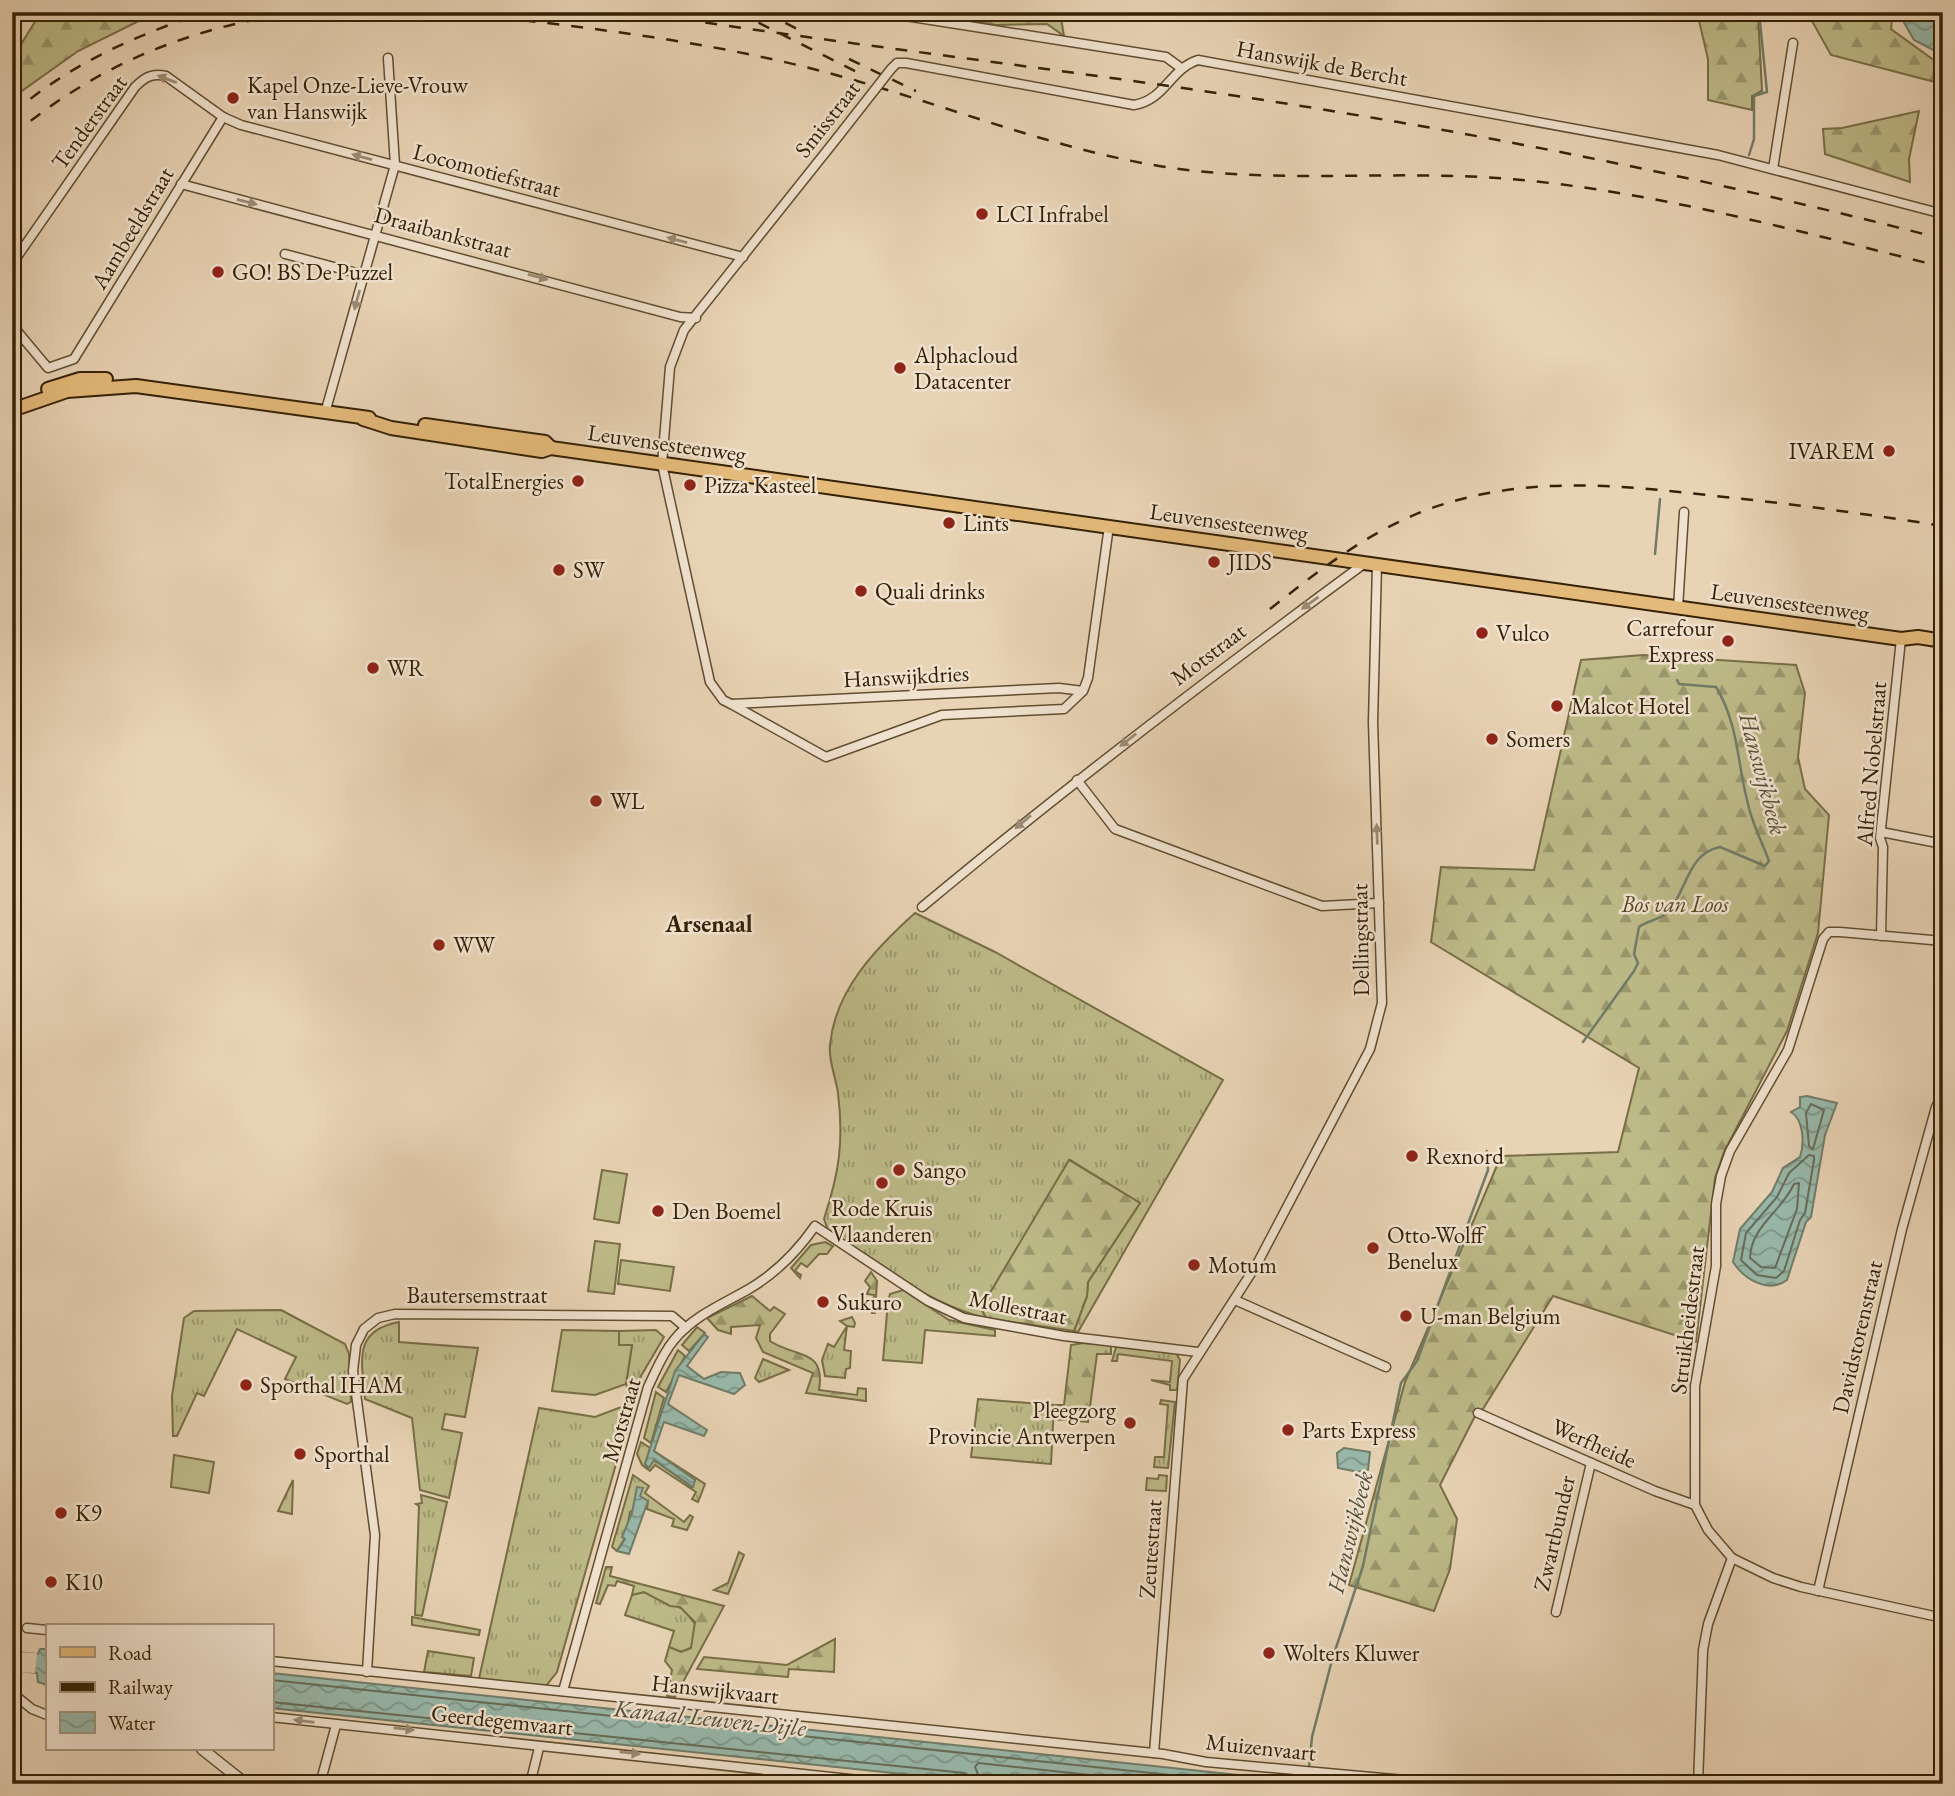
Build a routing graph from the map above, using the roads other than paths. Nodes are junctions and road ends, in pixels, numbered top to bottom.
1 (880, 12) edge
2 (1793, 43) dead end
3 (388, 58) dead end
4 (1181, 68) junction
5 (223, 117) junction
6 (395, 165) junction
7 (1773, 169) junction
8 (181, 184) junction
9 (1943, 214) edge
10 (375, 234) junction
11 (285, 254) dead end
12 (743, 257) junction
13 (12, 264) edge
14 (364, 275) junction
15 (696, 318) junction
16 (12, 325) edge
17 (136, 386) junction
18 (12, 401) edge
19 (12, 410) edge
20 (325, 413) junction
21 (663, 464) junction
22 (1684, 512) dead end
23 (1109, 526) junction
24 (1371, 563) junction
25 (1678, 608) junction
26 (1901, 639) junction
27 (1943, 640) edge
28 (1943, 649) edge
29 (1083, 691) junction
30 (731, 704) junction
31 (1077, 780) junction
32 (1881, 832) junction
33 (1943, 844) edge
34 (1379, 903) junction
35 (922, 907) dead end
36 (1881, 936) junction
37 (1943, 941) edge
38 (1943, 1094) edge
39 (815, 1226) joint
40 (1235, 1300) junction
41 (687, 1328) junction
42 (1198, 1353) junction
43 (1386, 1367) dead end
44 (1478, 1413) dead end
45 (1591, 1463) junction
46 (1695, 1506) junction
47 (1731, 1558) junction
48 (1818, 1591) junction
49 (1556, 1612) dead end
50 (1943, 1618) edge
51 (27, 1628) dead end
52 (46, 1630) edge
53 (273, 1661) edge
54 (367, 1672) junction
55 (24, 1690) dead end
56 (563, 1690) junction
57 (14, 1698) edge
58 (46, 1715) edge
59 (273, 1717) edge
60 (336, 1725) junction
61 (539, 1748) junction
62 (203, 1750) edge
63 (1154, 1753) junction
64 (796, 1779) edge
65 (246, 1784) edge
66 (320, 1784) edge
67 (530, 1784) edge
68 (896, 1784) edge
69 (1448, 1784) edge
70 (1698, 1784) edge

1 - 4 street
2 - 7 street
3 - 6 street
4 - 7 street, Hanswijk de Bercht
4 - 12 street, Smisstraat, bridge
6 -> 5 street, Locomotiefstraat
5 - 8 street, Aambeeldstraat
5 -> 13 street, Tenderstraat
6 - 10 street
12 -> 6 street, Locomotiefstraat
7 - 9 street, Hanswijk de Bercht
8 -> 10 street, Draaibankstraat
8 - 16 street, Aambeeldstraat
10 - 14 street
10 -> 15 street, Draaibankstraat
11 - 14 street
12 - 15 street, Smisstraat
14 -> 20 street
15 - 21 street, Smisstraat
17 - 18 main road, Leuvensesteenweg
17 - 19 main road, Leuvensesteenweg
17 - 20 main road, Leuvensesteenweg
20 - 21 main road, Leuvensesteenweg
21 - 23 main road, Leuvensesteenweg
21 - 30 street, Hanswijkdries
22 - 25 street
23 - 24 main road, Leuvensesteenweg
23 - 29 street
24 - 25 main road, Leuvensesteenweg
24 -> 31 street, Motstraat
34 -> 24 street, Dellingstraat
25 - 26 main road, Leuvensesteenweg
26 - 27 main road, Leuvensesteenweg
26 - 28 main road, Leuvensesteenweg
26 - 32 street, Alfred Nobelstraat
29 - 30 street, Hanswijkdries
29 - 30 street, Hanswijkdries
31 - 34 street
31 -> 35 street, Motstraat
32 - 33 street
32 - 36 street, Alfred Nobelstraat
34 - 40 street, Dellingstraat
36 - 37 street
36 - 46 street, Struikheidestraat
38 - 48 street, Davidstorenstraat
39 - 41 street, Motstraat
39 - 42 street, Mollestraat
40 - 42 street, Dellingstraat
40 - 43 street
41 - 54 street, Bautersemstraat
41 - 56 street, Motstraat
42 - 63 street, Zeutestraat
44 - 45 street, Werfheide
45 - 46 street, Werfheide
45 - 49 street, Zwartbunder
46 - 47 street
47 - 48 street
47 - 70 street
48 - 50 street
51 - 52 street
53 - 54 street, Hanswijkvaart
54 - 56 street, Hanswijkvaart
55 - 57 street
56 - 63 street, Hanswijkvaart
57 - 58 street
60 -> 59 street, Geerdegemvaart
60 -> 61 street, Geerdegemvaart
60 - 66 street
61 -> 64 street, Geerdegemvaart
61 - 67 street
62 - 65 street
63 - 69 street, Muizenvaart
64 - 68 street, Geerdegemvaart

